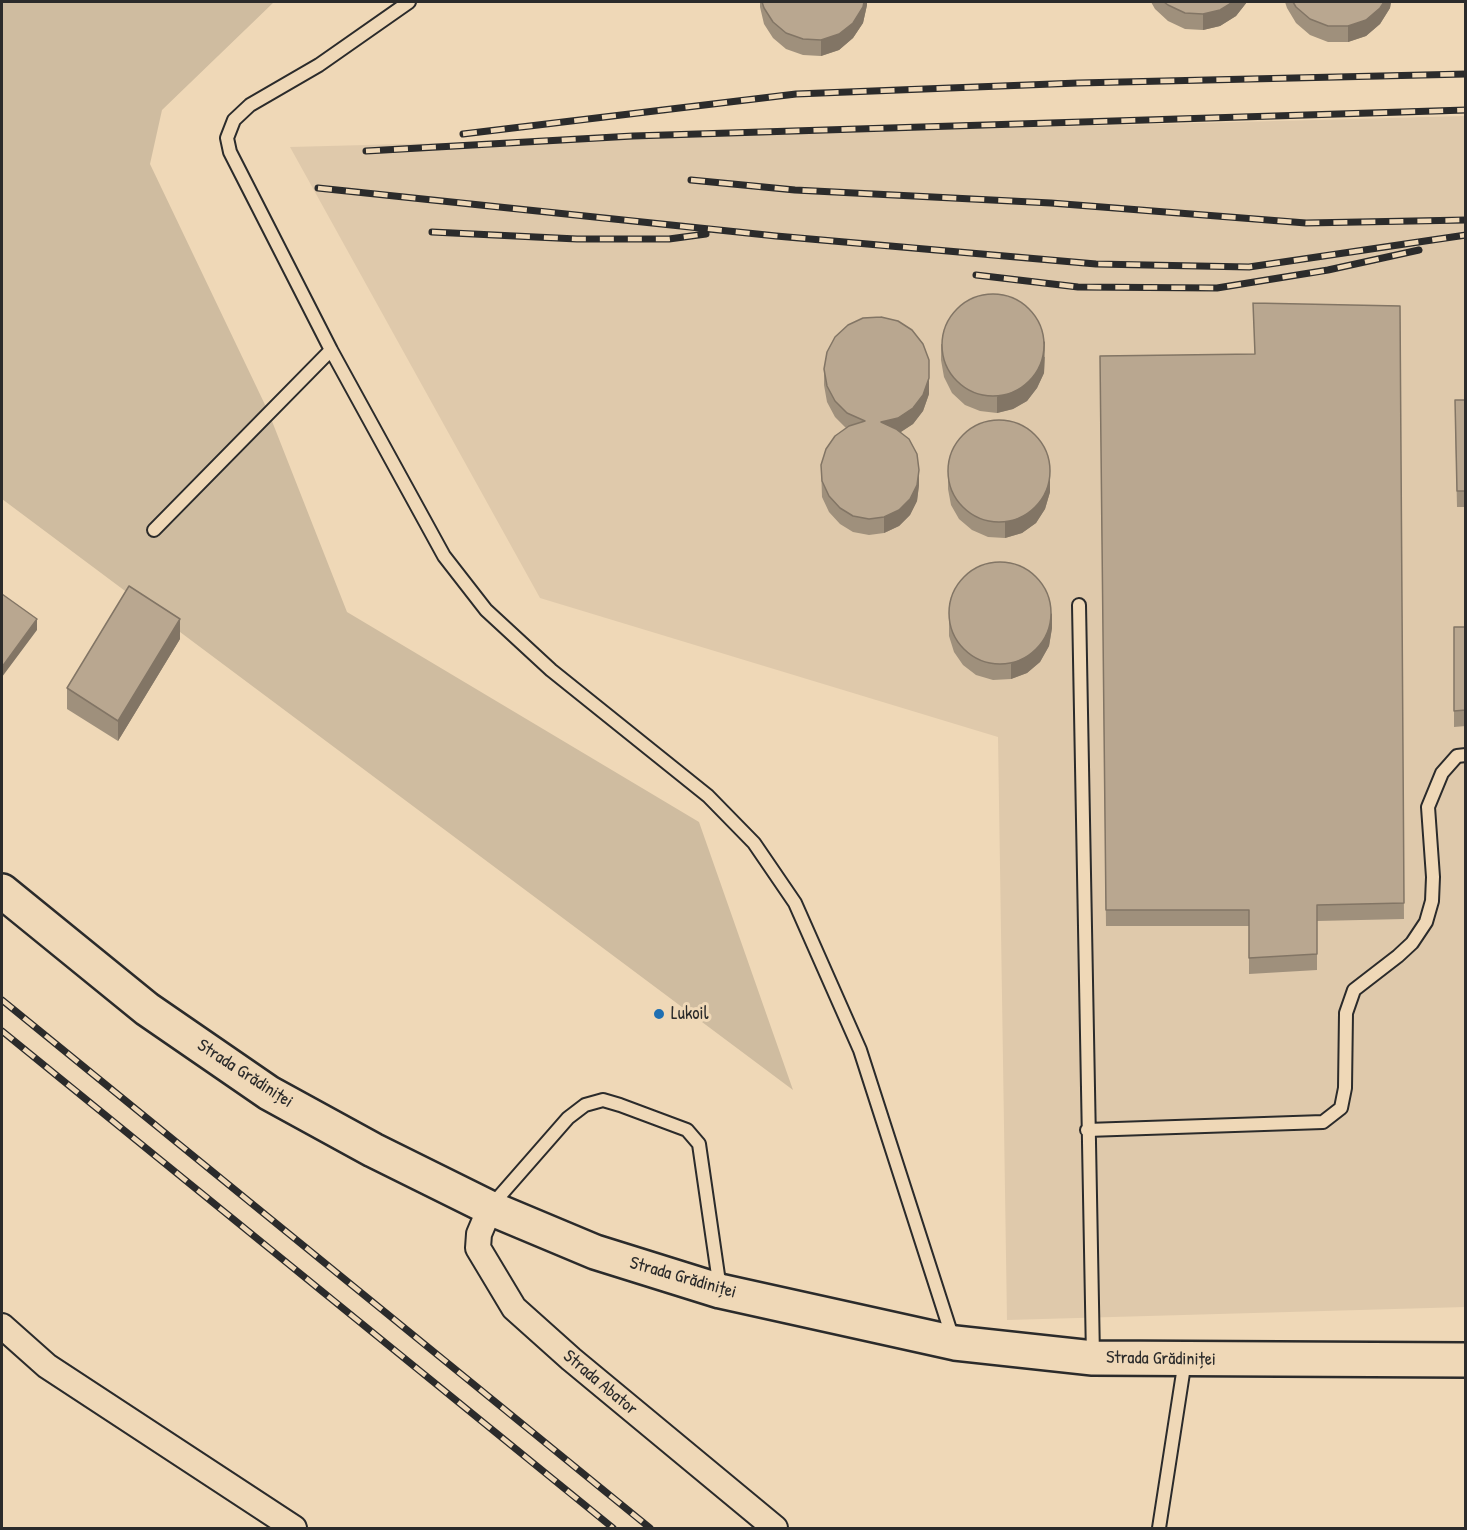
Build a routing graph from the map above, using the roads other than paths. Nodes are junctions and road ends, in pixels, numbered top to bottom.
1 (409, 2) edge
2 (331, 350) junction
3 (154, 530) dead end
4 (1079, 605) dead end
5 (1466, 755) edge
6 (2, 891) edge
7 (1087, 1130) junction
8 (490, 1208) junction
9 (720, 1291) junction
10 (2, 1326) edge
11 (955, 1343) junction
12 (1093, 1358) junction
13 (1186, 1359) junction
14 (1466, 1360) edge
15 (294, 1528) edge
16 (775, 1528) edge
17 (1160, 1528) edge

1 - 2 lane
2 - 3 lane
2 - 11 lane
4 - 7 lane
5 - 7 lane
6 - 8 main road, Strada Grădiniței
7 - 12 lane
8 - 9 main road, Strada Grădiniței
8 - 9 lane
8 - 16 street, Strada Abator
9 - 11 main road, Strada Grădiniței
10 - 15 street
11 - 12 main road, Strada Grădiniței
12 - 13 main road, Strada Grădiniței
13 - 14 main road, Strada Grădiniței
13 - 17 lane

